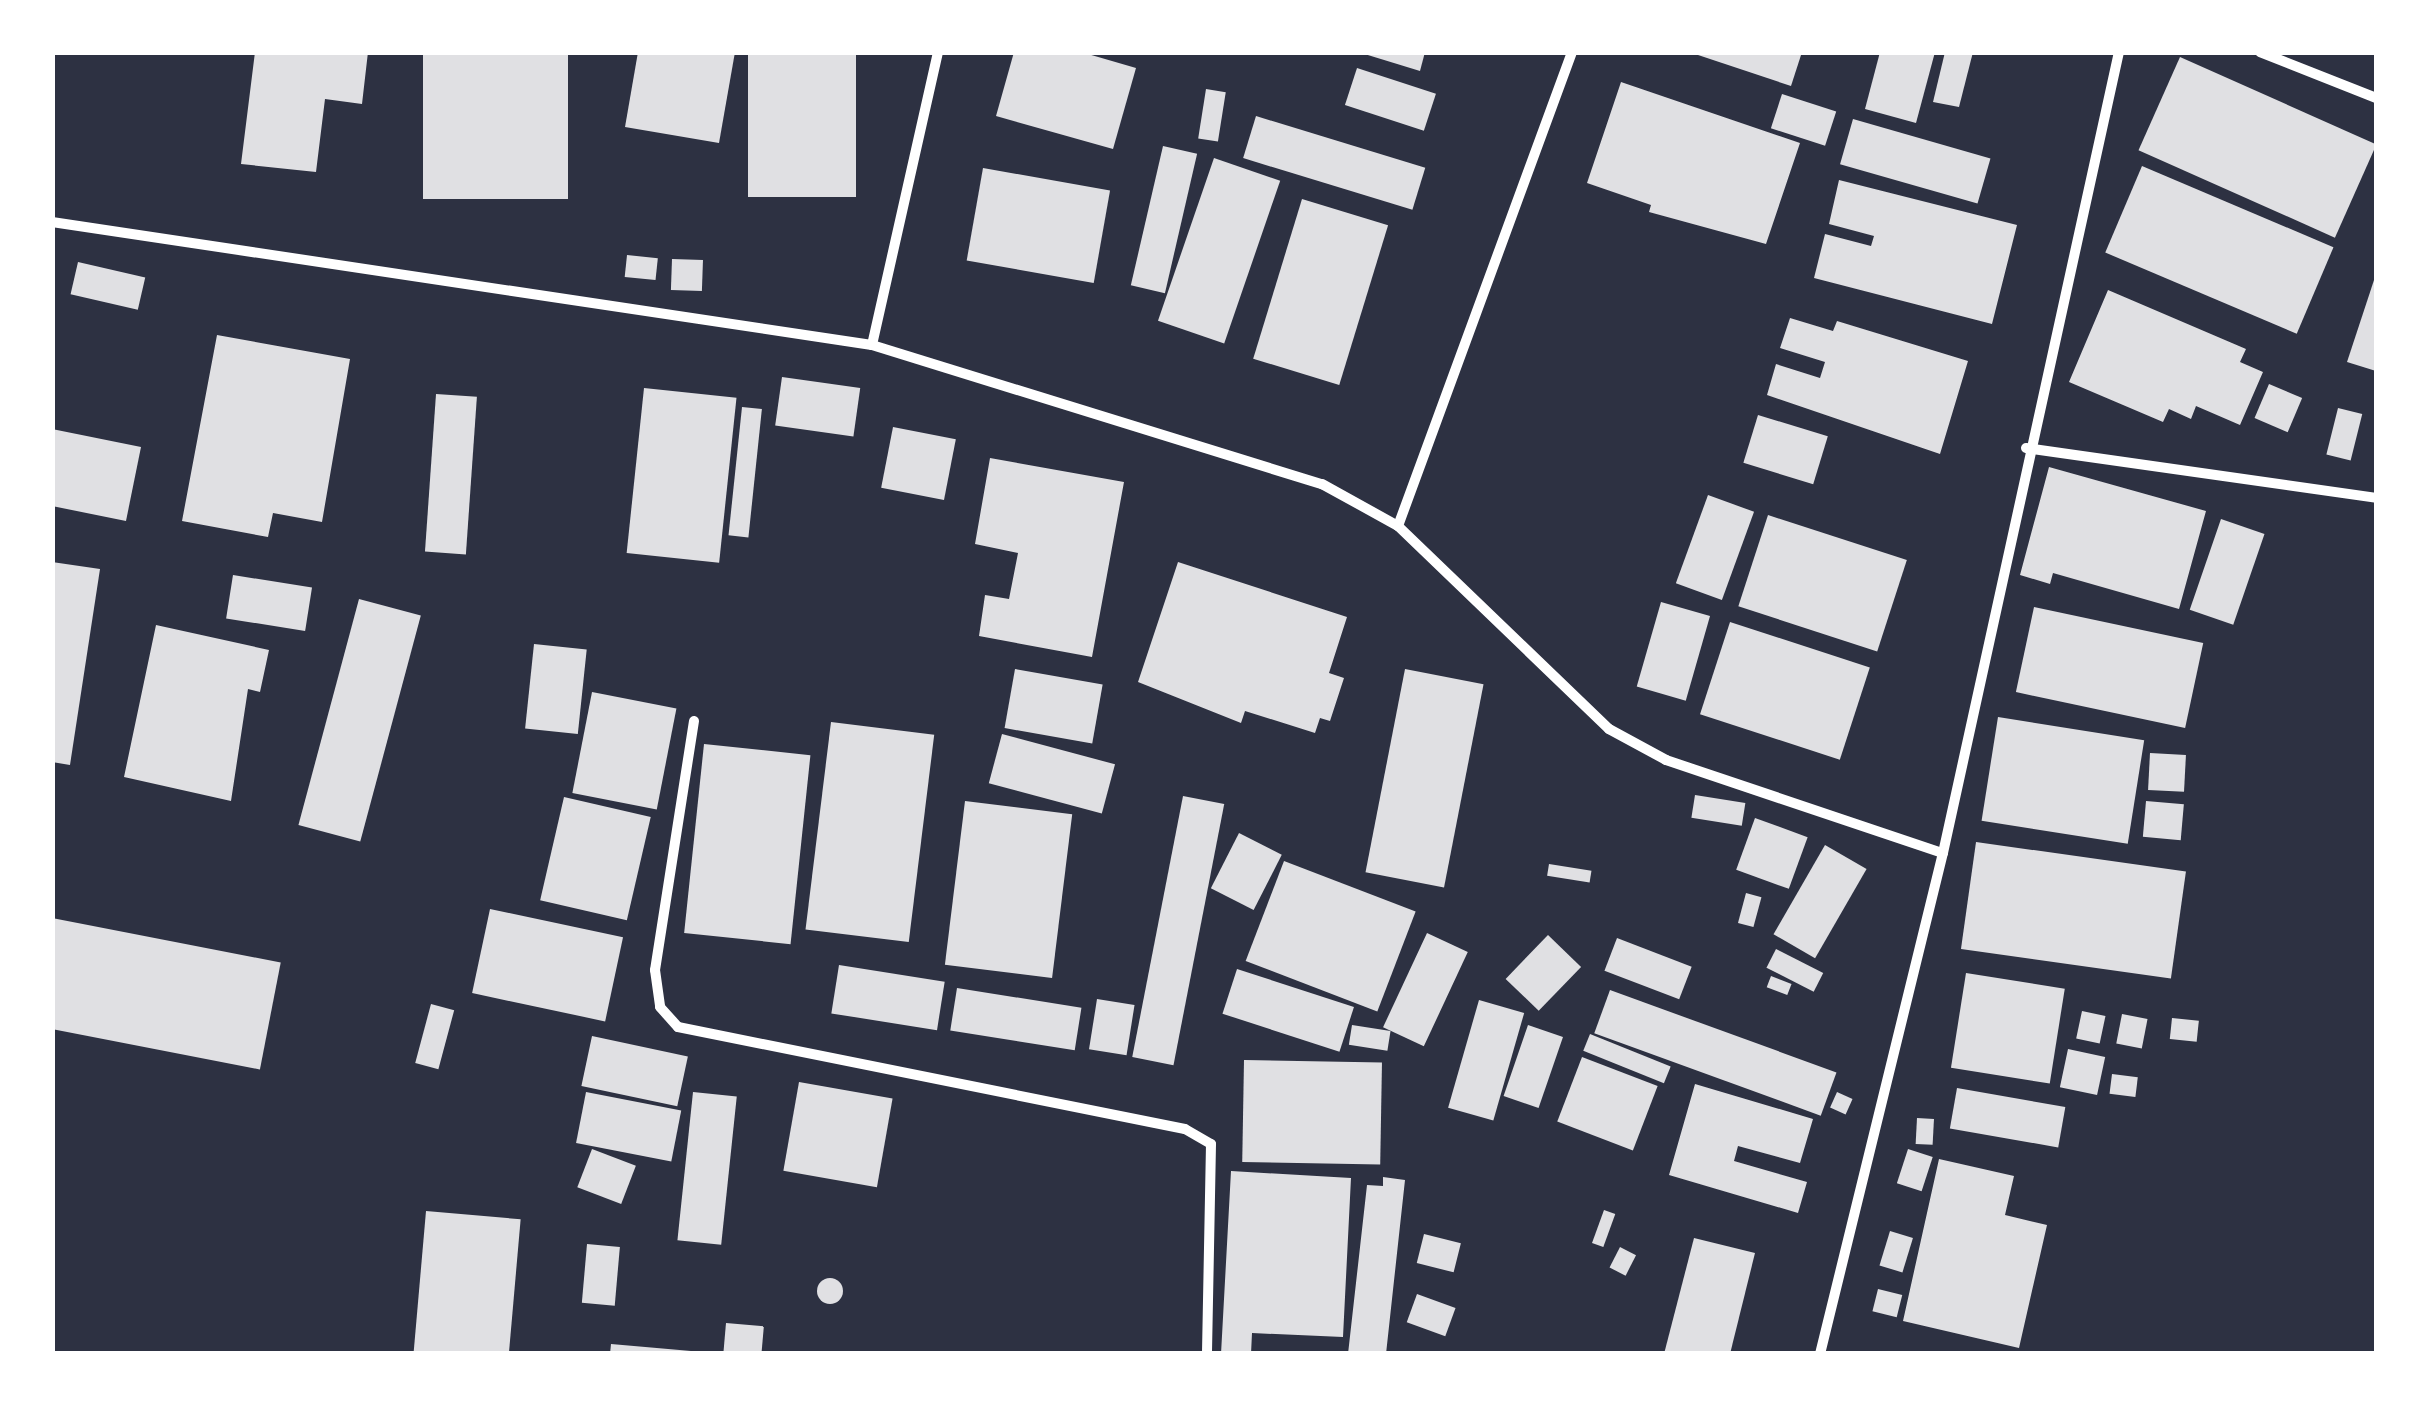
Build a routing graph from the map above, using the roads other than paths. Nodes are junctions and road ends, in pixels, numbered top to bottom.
1 (938, 52) edge
2 (1572, 52) edge
3 (2119, 52) edge
4 (2260, 52) edge
5 (2376, 98) edge
6 (52, 222) edge
7 (872, 345) junction
8 (2026, 448) junction
9 (2376, 498) edge
10 (1398, 526) junction
11 (694, 721) dead end
12 (1943, 852) junction
13 (1207, 1354) edge
14 (1820, 1354) edge

1 - 7 street
2 - 10 street
3 - 8 street
4 - 5 street
6 - 7 street
7 - 10 street
8 - 9 street
8 - 12 street
10 - 12 street
11 - 13 street
12 - 14 street

